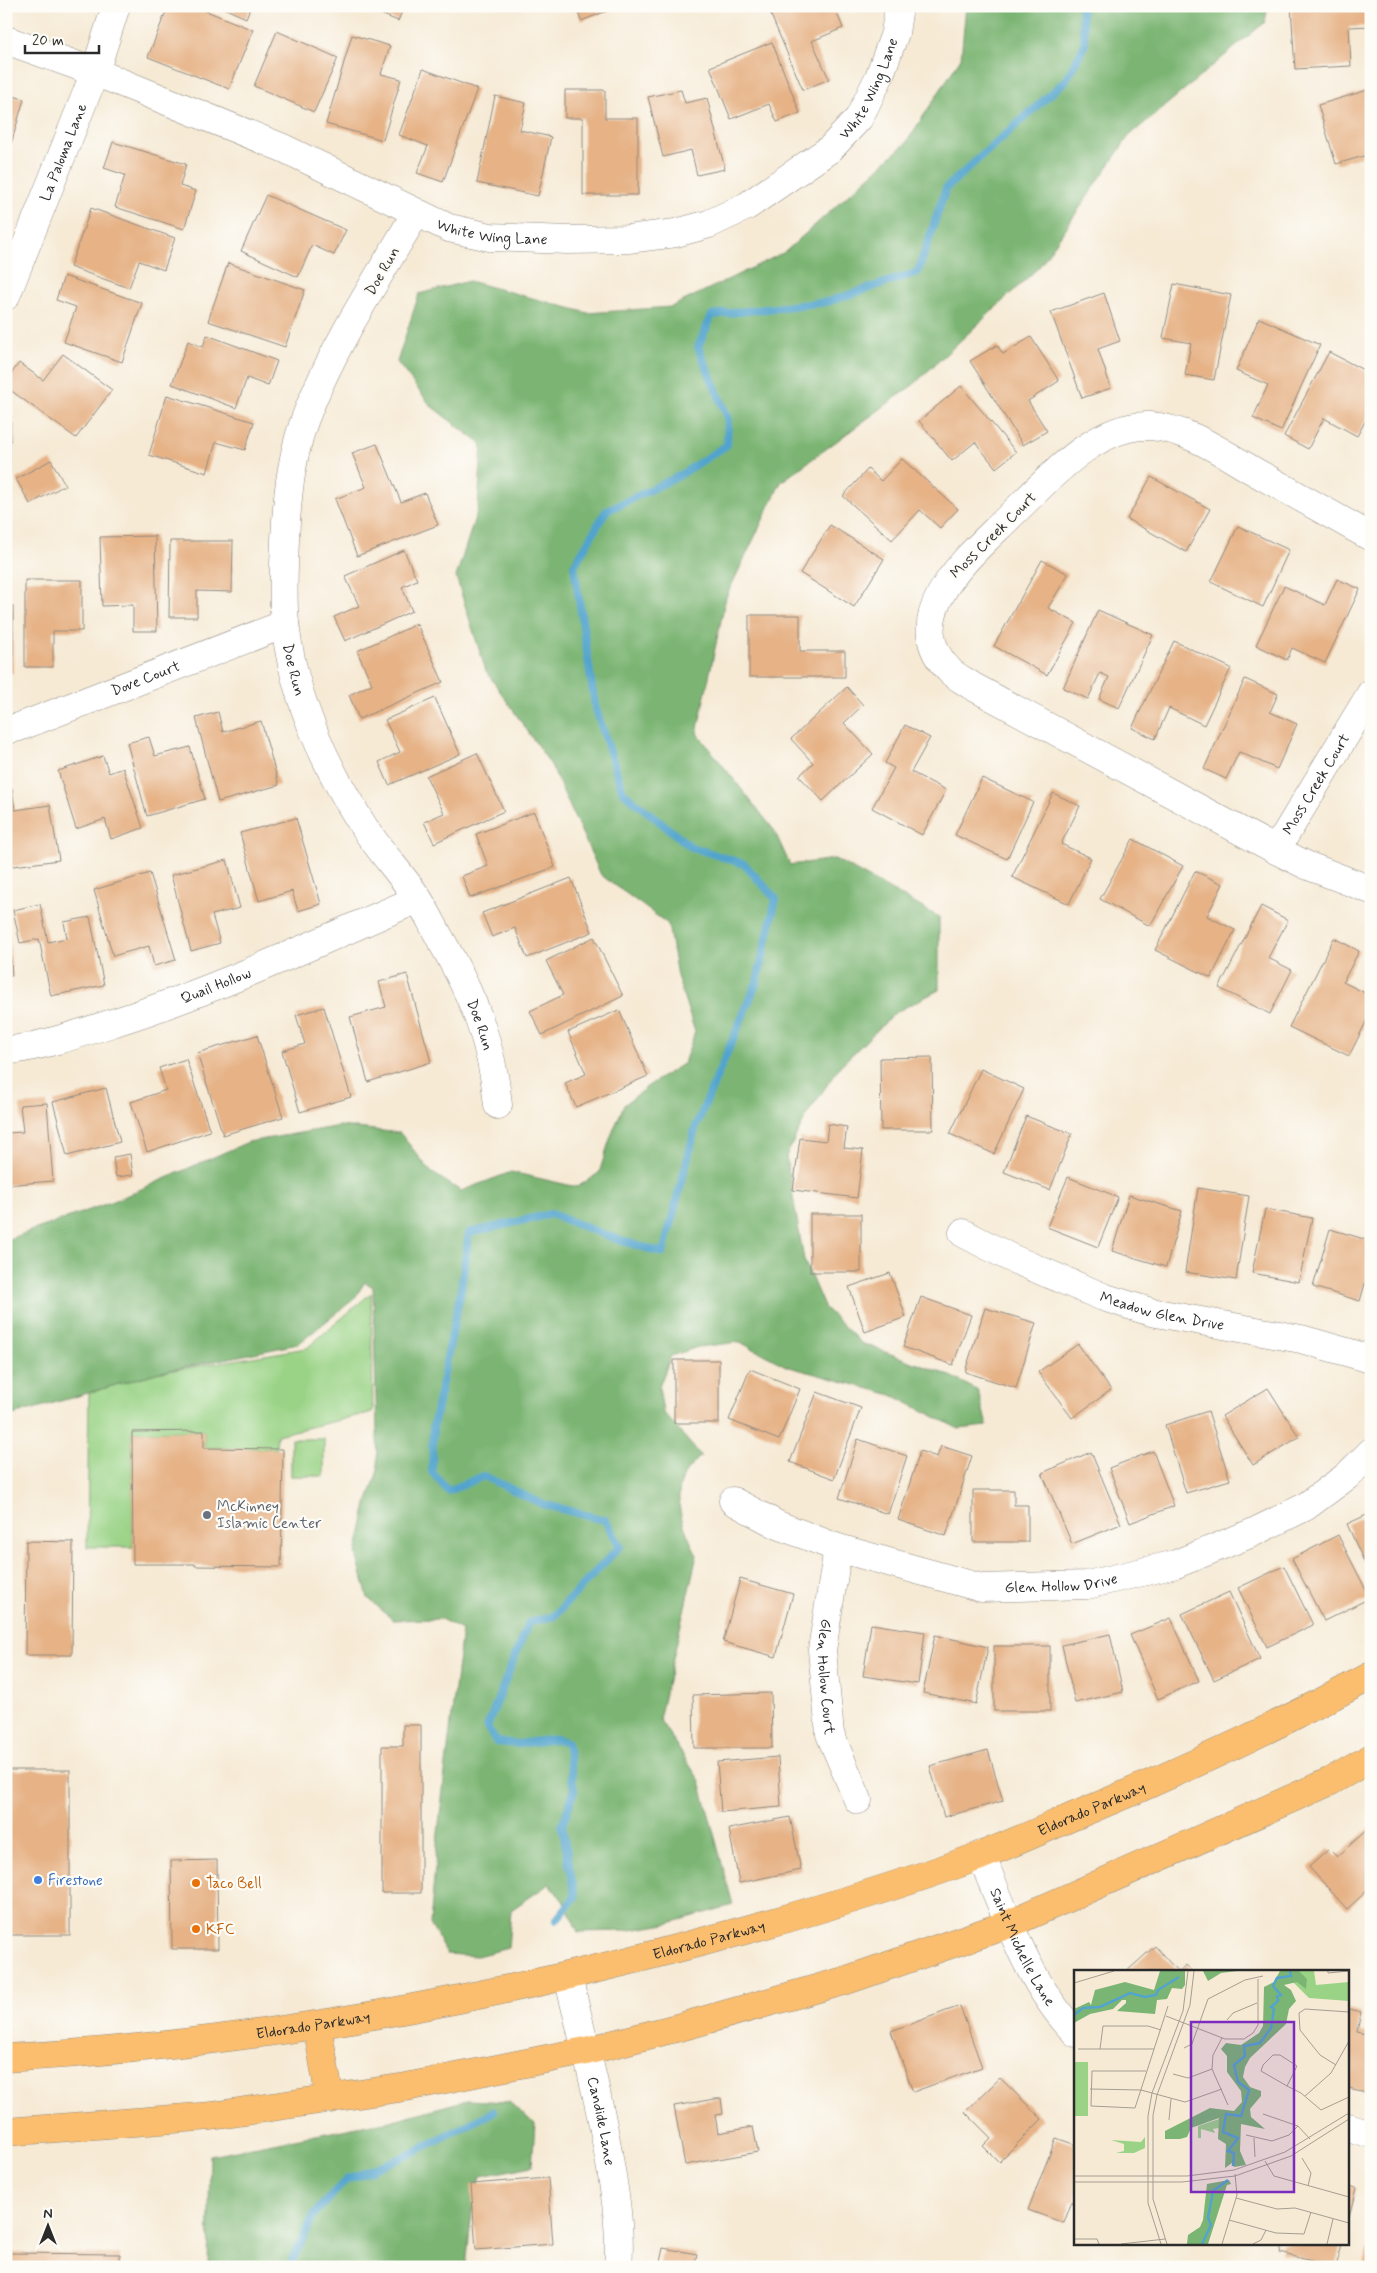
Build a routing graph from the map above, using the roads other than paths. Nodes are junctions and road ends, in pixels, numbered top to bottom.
1 (116, 6) edge
2 (899, 6) edge
3 (6, 40) edge
4 (95, 72) junction
5 (416, 213) junction
6 (6, 296) edge
7 (1371, 537) edge
8 (285, 624) junction
9 (1371, 693) edge
10 (6, 730) edge
11 (1276, 850) junction
12 (1371, 890) edge
13 (418, 899) junction
14 (6, 1051) edge
15 (498, 1105) dead end
16 (963, 1233) dead end
17 (1371, 1359) edge
18 (1371, 1452) edge
19 (733, 1501) dead end
20 (838, 1548) junction
21 (1371, 1676) edge
22 (1371, 1758) edge
23 (858, 1800) dead end
24 (981, 1855) junction
25 (1009, 1924) junction
26 (568, 1977) junction
27 (316, 2025) junction
28 (1074, 2031) edge
29 (586, 2051) junction
30 (53, 2055) junction
31 (6, 2058) edge
32 (6, 2075) edge
33 (330, 2099) junction
34 (1350, 2128) edge
35 (6, 2132) edge
36 (1371, 2134) edge
37 (618, 2267) edge

1 - 4 street, La Paloma Lane
2 - 5 street, White Wing Lane
3 - 4 street, White Wing Lane
4 - 5 street, White Wing Lane
4 - 6 street, La Paloma Lane
5 - 8 street, Doe Run
7 - 11 street, Moss Creek Court
8 - 10 street, Dove Court
8 - 13 street, Doe Run
9 - 11 street, Moss Creek Court
11 - 12 street, Moss Creek Court
13 - 14 street, Quail Hollow
13 - 15 street, Doe Run
16 - 17 street, Meadow Glen Drive
18 - 20 street, Glen Hollow Drive
19 - 20 street, Glen Hollow Drive
20 - 23 street, Glen Hollow Court
21 - 24 main road, Eldorado Parkway
22 - 25 main road
24 - 25 street, Saint Michelle Lane
24 - 26 main road, Eldorado Parkway
25 - 28 street, Saint Michelle Lane
25 - 29 main road
26 - 27 main road, Eldorado Parkway
26 - 29 street, Candide Lane
27 - 30 main road, Eldorado Parkway
27 - 33 main road
29 - 33 main road
29 - 37 street, Candide Lane
30 - 31 main road, Eldorado Parkway
30 - 32 main road
33 - 35 main road
34 - 36 street

